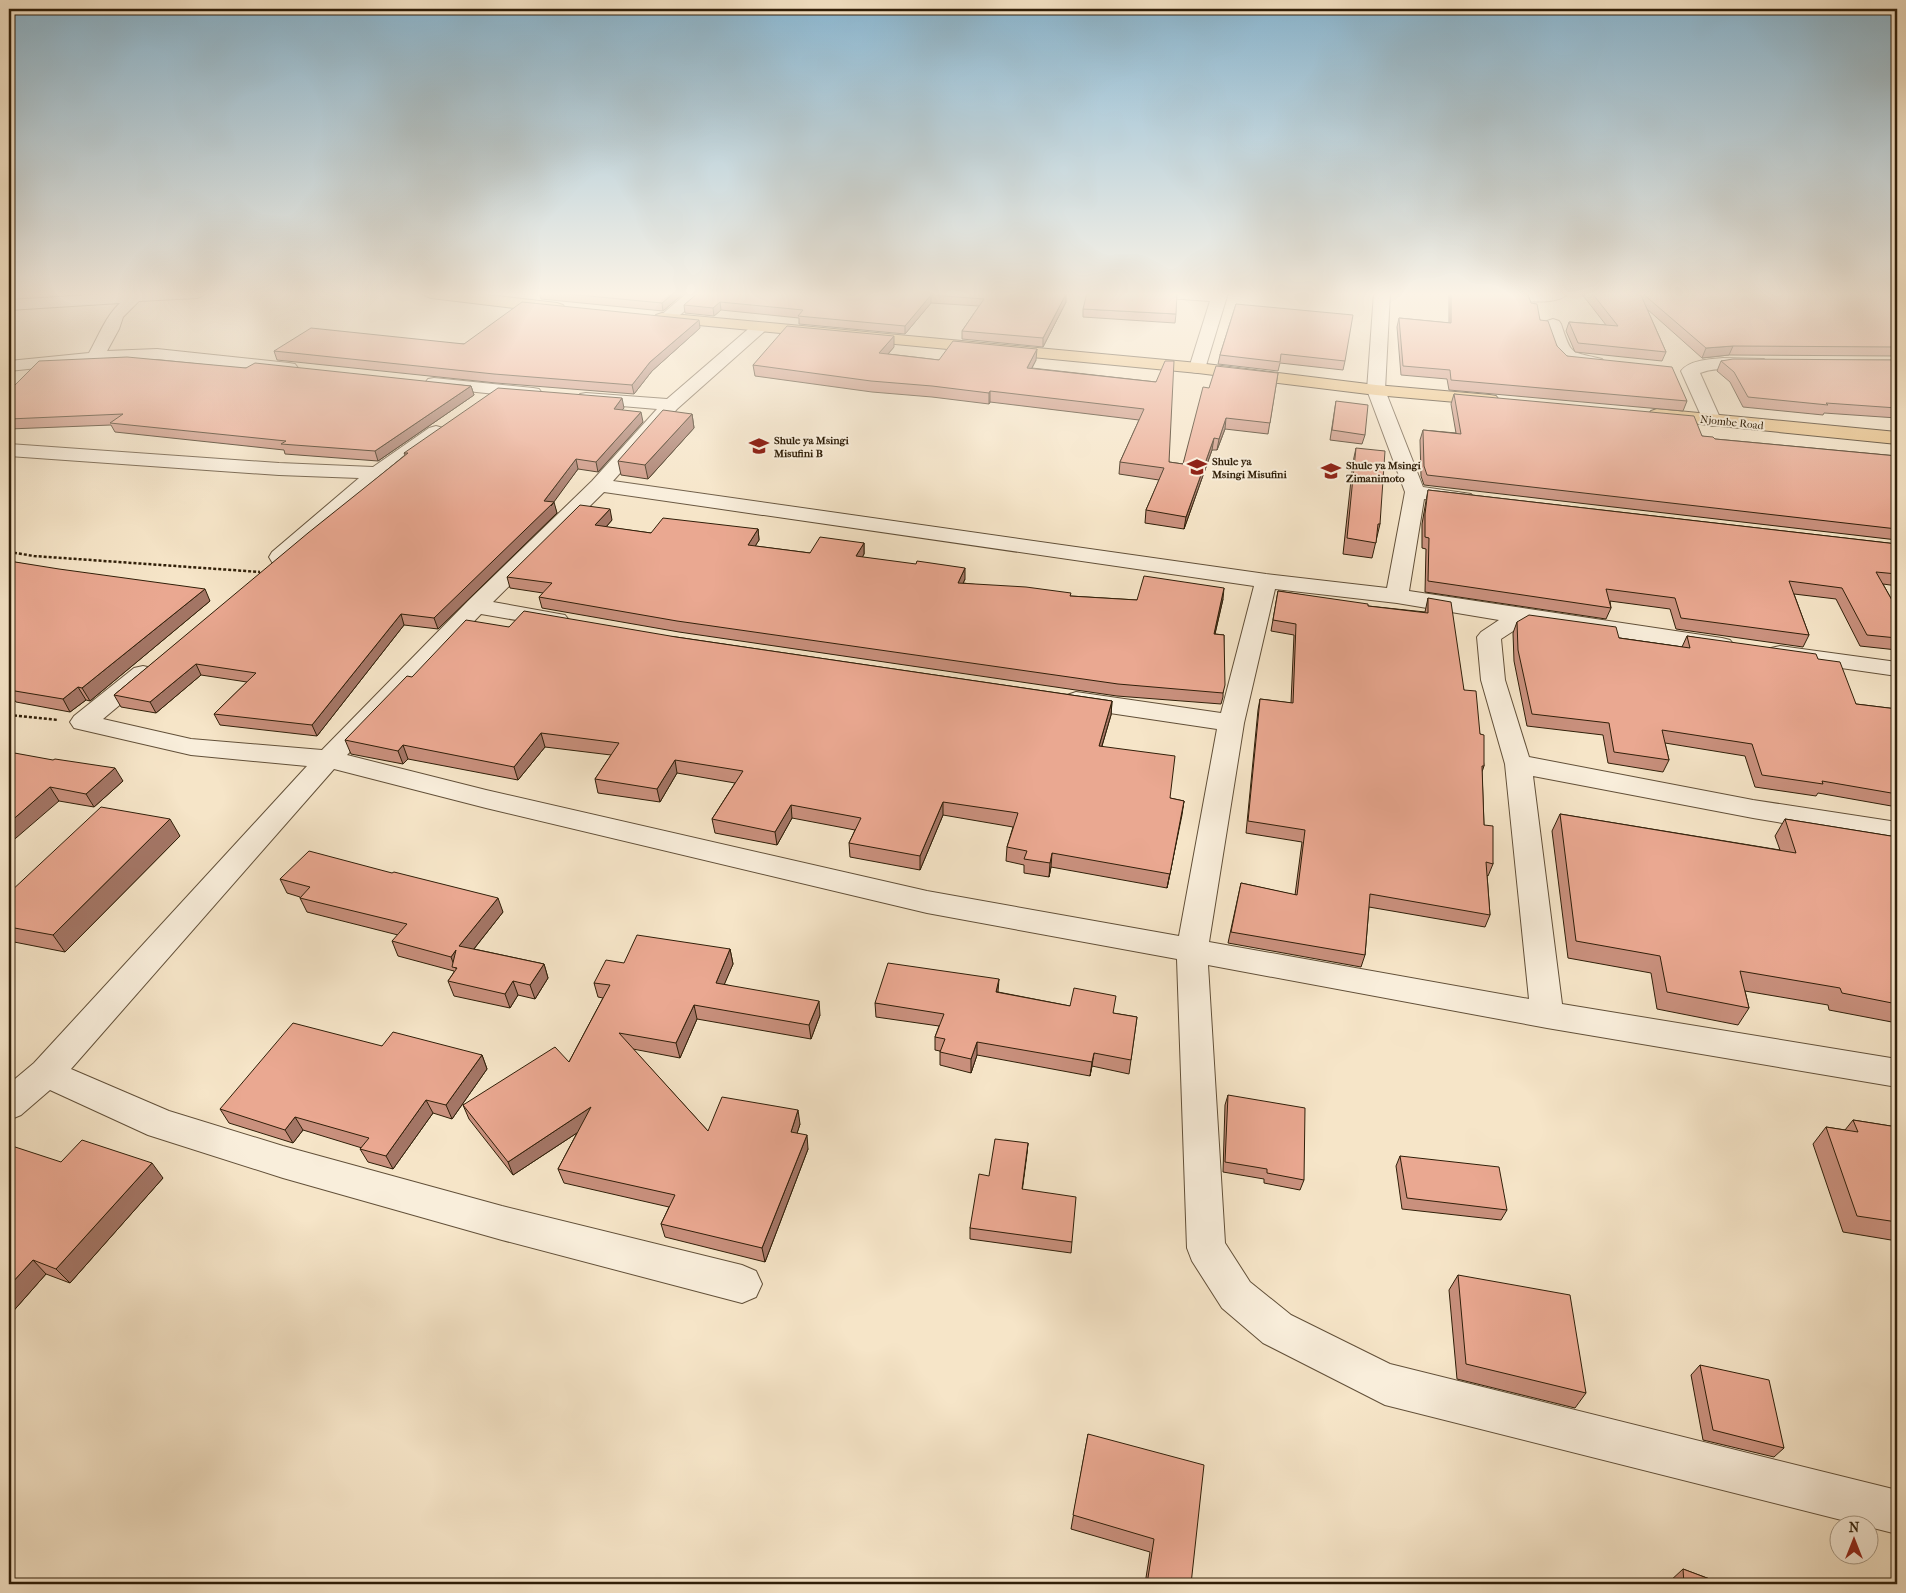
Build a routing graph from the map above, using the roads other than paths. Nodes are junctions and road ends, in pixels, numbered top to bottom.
1 (287, 367) edge
2 (714, 367) edge
3 (1191, 367) edge
4 (1377, 367) edge
5 (1697, 367) edge
6 (1198, 368) joint
7 (303, 369) edge
8 (1671, 370) edge
9 (1690, 371) junction
10 (419, 382) edge
11 (496, 390) junction
12 (1376, 390) junction
13 (545, 394) edge
14 (574, 397) edge
15 (1504, 402) edge
16 (671, 405) junction
17 (472, 406) edge
18 (1643, 414) edge
19 (1712, 420) junction
20 (448, 423) edge
21 (1897, 438) edge
22 (9, 450) edge
23 (376, 473) junction
24 (599, 485) junction
25 (1415, 492) junction
26 (1483, 500) edge
27 (263, 572) edge
28 (1266, 581) junction
29 (1397, 596) junction
30 (476, 606) junction
31 (1520, 616) junction
32 (582, 624) edge
33 (158, 660) edge
34 (1897, 669) edge
35 (1054, 697) edge
36 (1231, 723) junction
37 (328, 759) junction
38 (1518, 764) junction
39 (1897, 832) edge
40 (1192, 952) junction
41 (1547, 1015) junction
42 (46, 1073) junction
43 (1897, 1073) edge
44 (9, 1105) edge
45 (742, 1284) dead end
46 (1897, 1512) edge

1 - 7 street
2 - 16 street
3 - 6 highway
4 - 12 street
5 - 9 street
6 - 12 highway
8 - 9 street
9 - 19 street
10 - 11 street
11 - 13 street
11 - 17 street
12 - 15 highway
12 - 25 street
14 - 16 street
16 - 24 street
18 - 19 highway, Njombe Road
19 - 21 highway, Njombe Road
20 - 23 street
22 - 23 street
23 - 27 street
24 - 28 street
24 - 30 street
25 - 26 street
25 - 29 street
28 - 29 street
28 - 36 street
29 - 31 street
30 - 32 street
30 - 37 street
31 - 34 street
31 - 38 street
33 - 37 street
35 - 36 street
36 - 40 street
37 - 40 street
37 - 42 street
38 - 39 street
38 - 41 street
40 - 41 street
40 - 46 street
41 - 43 street
42 - 44 street
42 - 45 street

